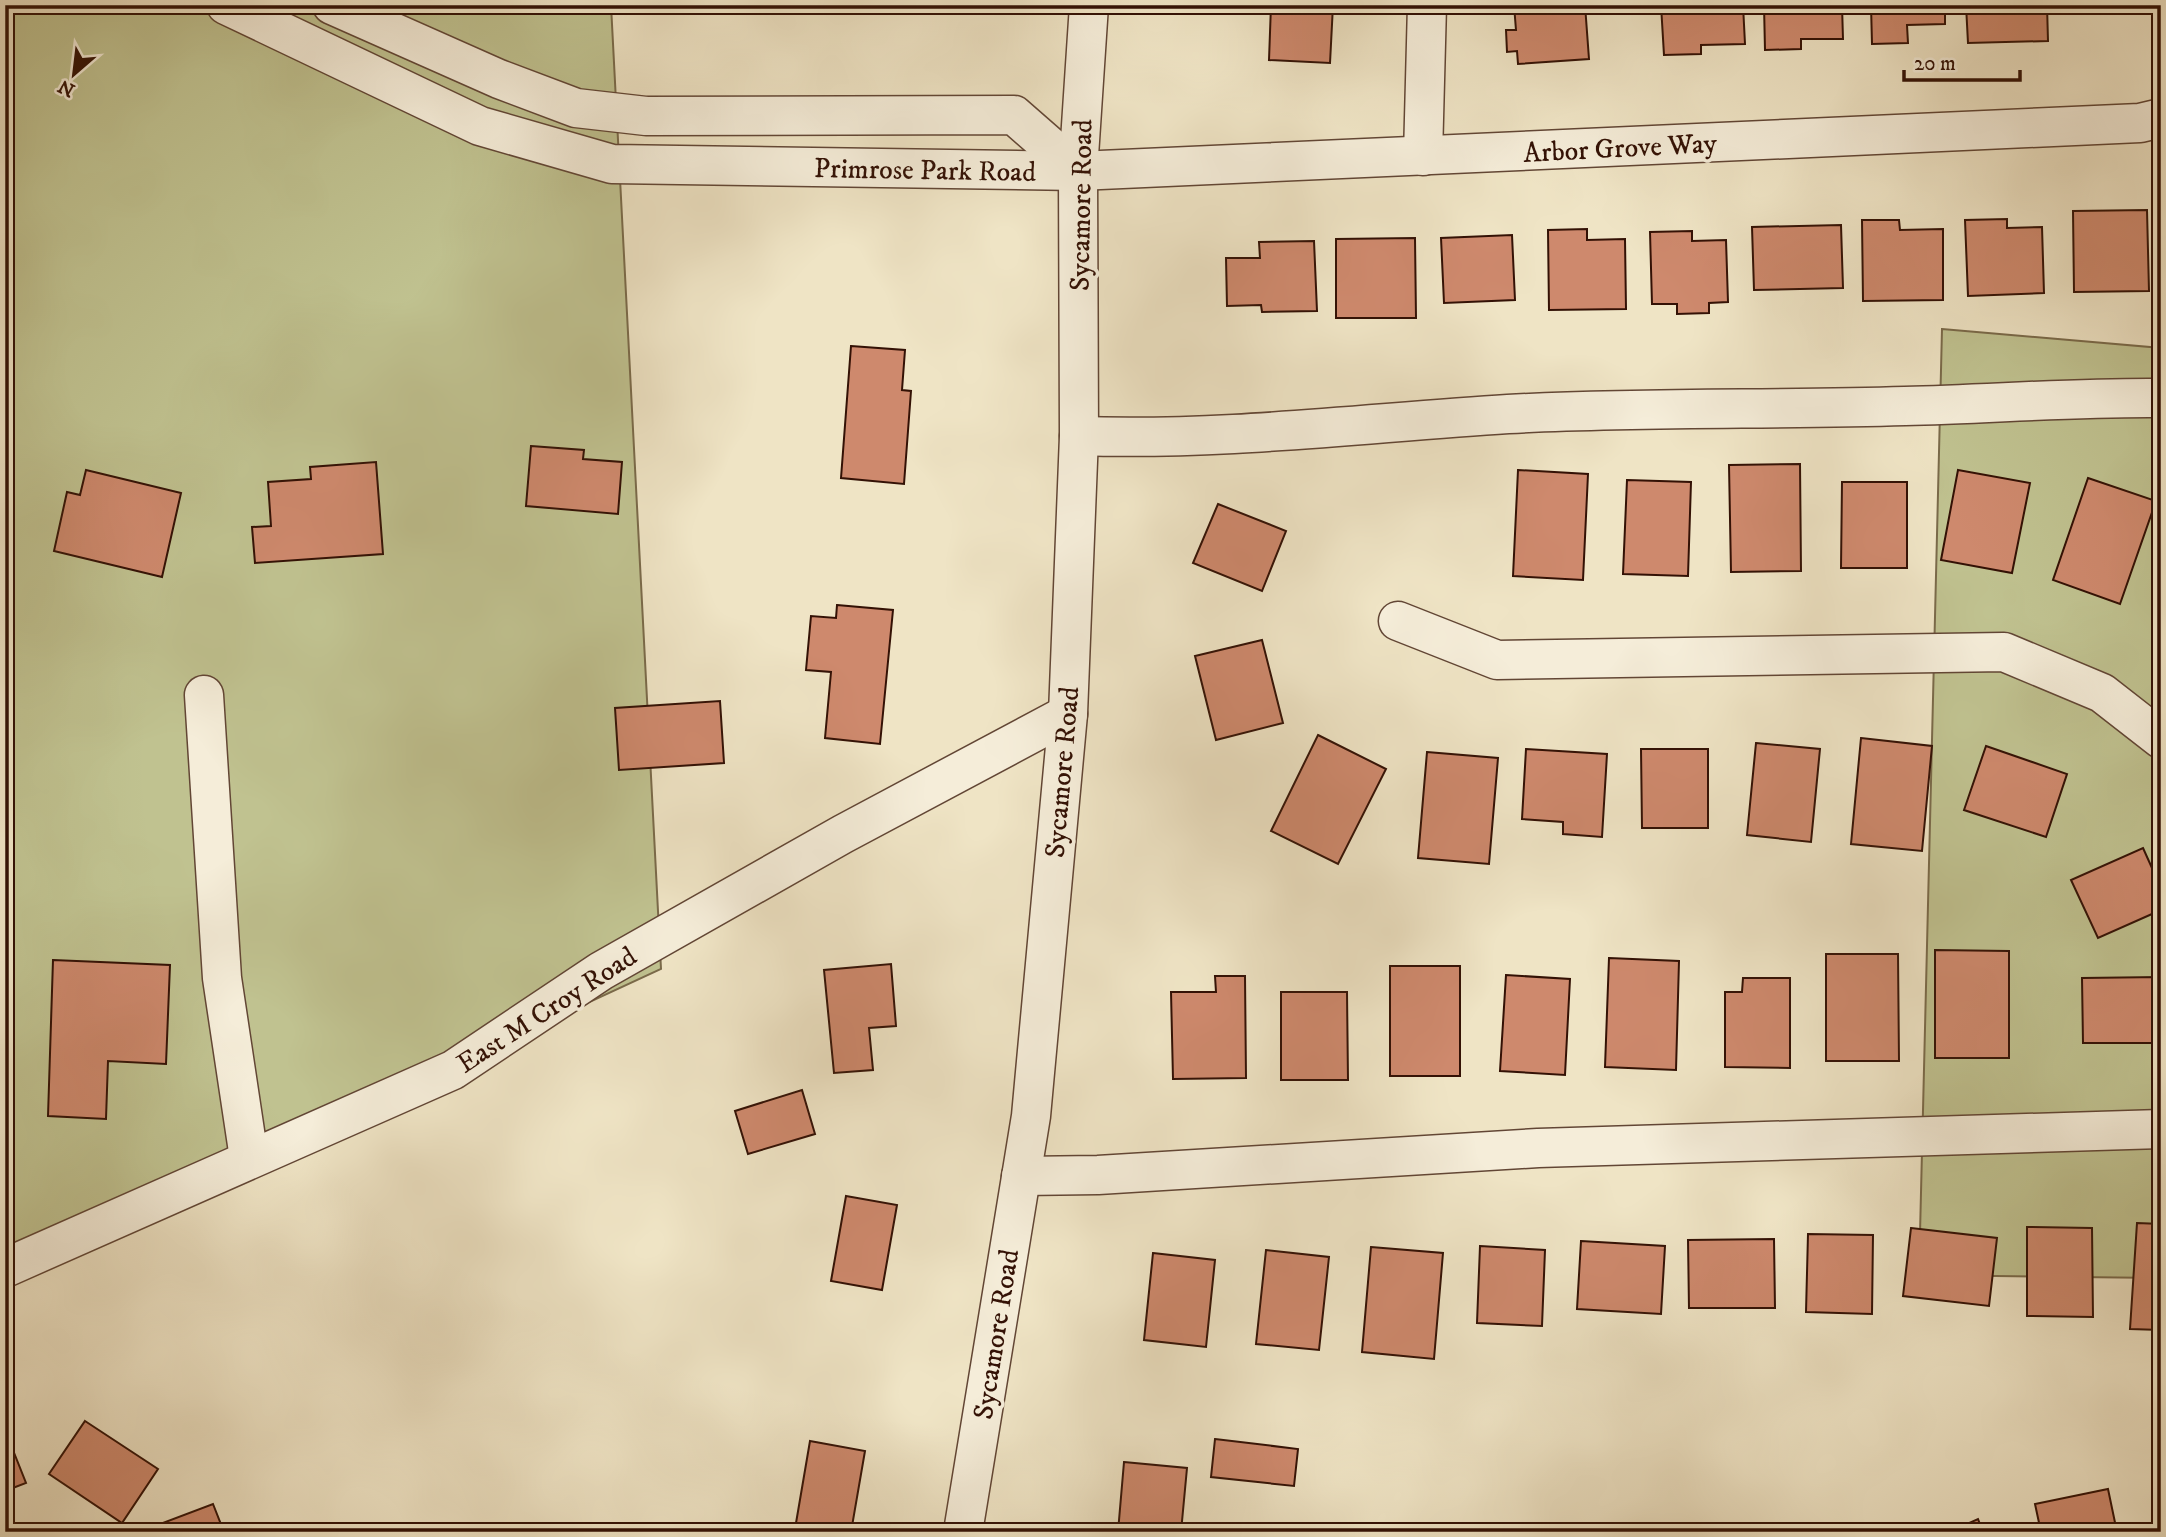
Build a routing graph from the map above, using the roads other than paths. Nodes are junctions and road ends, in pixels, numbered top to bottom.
1 (226, 5) edge
2 (332, 5) edge
3 (1089, 5) edge
4 (1426, 5) edge
5 (499, 79) junction
6 (872, 115) junction
7 (2161, 118) edge
8 (480, 127) junction
9 (1423, 156) junction
10 (874, 168) junction
11 (1078, 171) junction
12 (2161, 398) edge
13 (1079, 436) junction
14 (1398, 621) dead end
15 (204, 695) dead end
16 (1068, 714) junction
17 (2161, 740) edge
18 (2161, 1129) edge
19 (249, 1158) junction
20 (1021, 1177) junction
21 (5, 1268) edge
22 (963, 1532) edge

1 - 8 street, Primrose Park Road
2 - 5 street, Primrose Park Road
3 - 11 street, Sycamore Road
4 - 9 street
5 - 6 street, Primrose Park Road
5 - 8 street
6 - 10 street
6 - 11 street, Primrose Park Road
7 - 9 street, Arbor Grove Way
8 - 10 street, Primrose Park Road
9 - 11 street, Arbor Grove Way
10 - 11 street, Primrose Park Road
11 - 13 street, Sycamore Road
12 - 13 street
13 - 16 street, Sycamore Road
14 - 17 street
15 - 19 street
16 - 19 street, East M Croy Road
16 - 20 street, Sycamore Road
18 - 20 street
19 - 21 street, East M Croy Road
20 - 22 street, Sycamore Road

